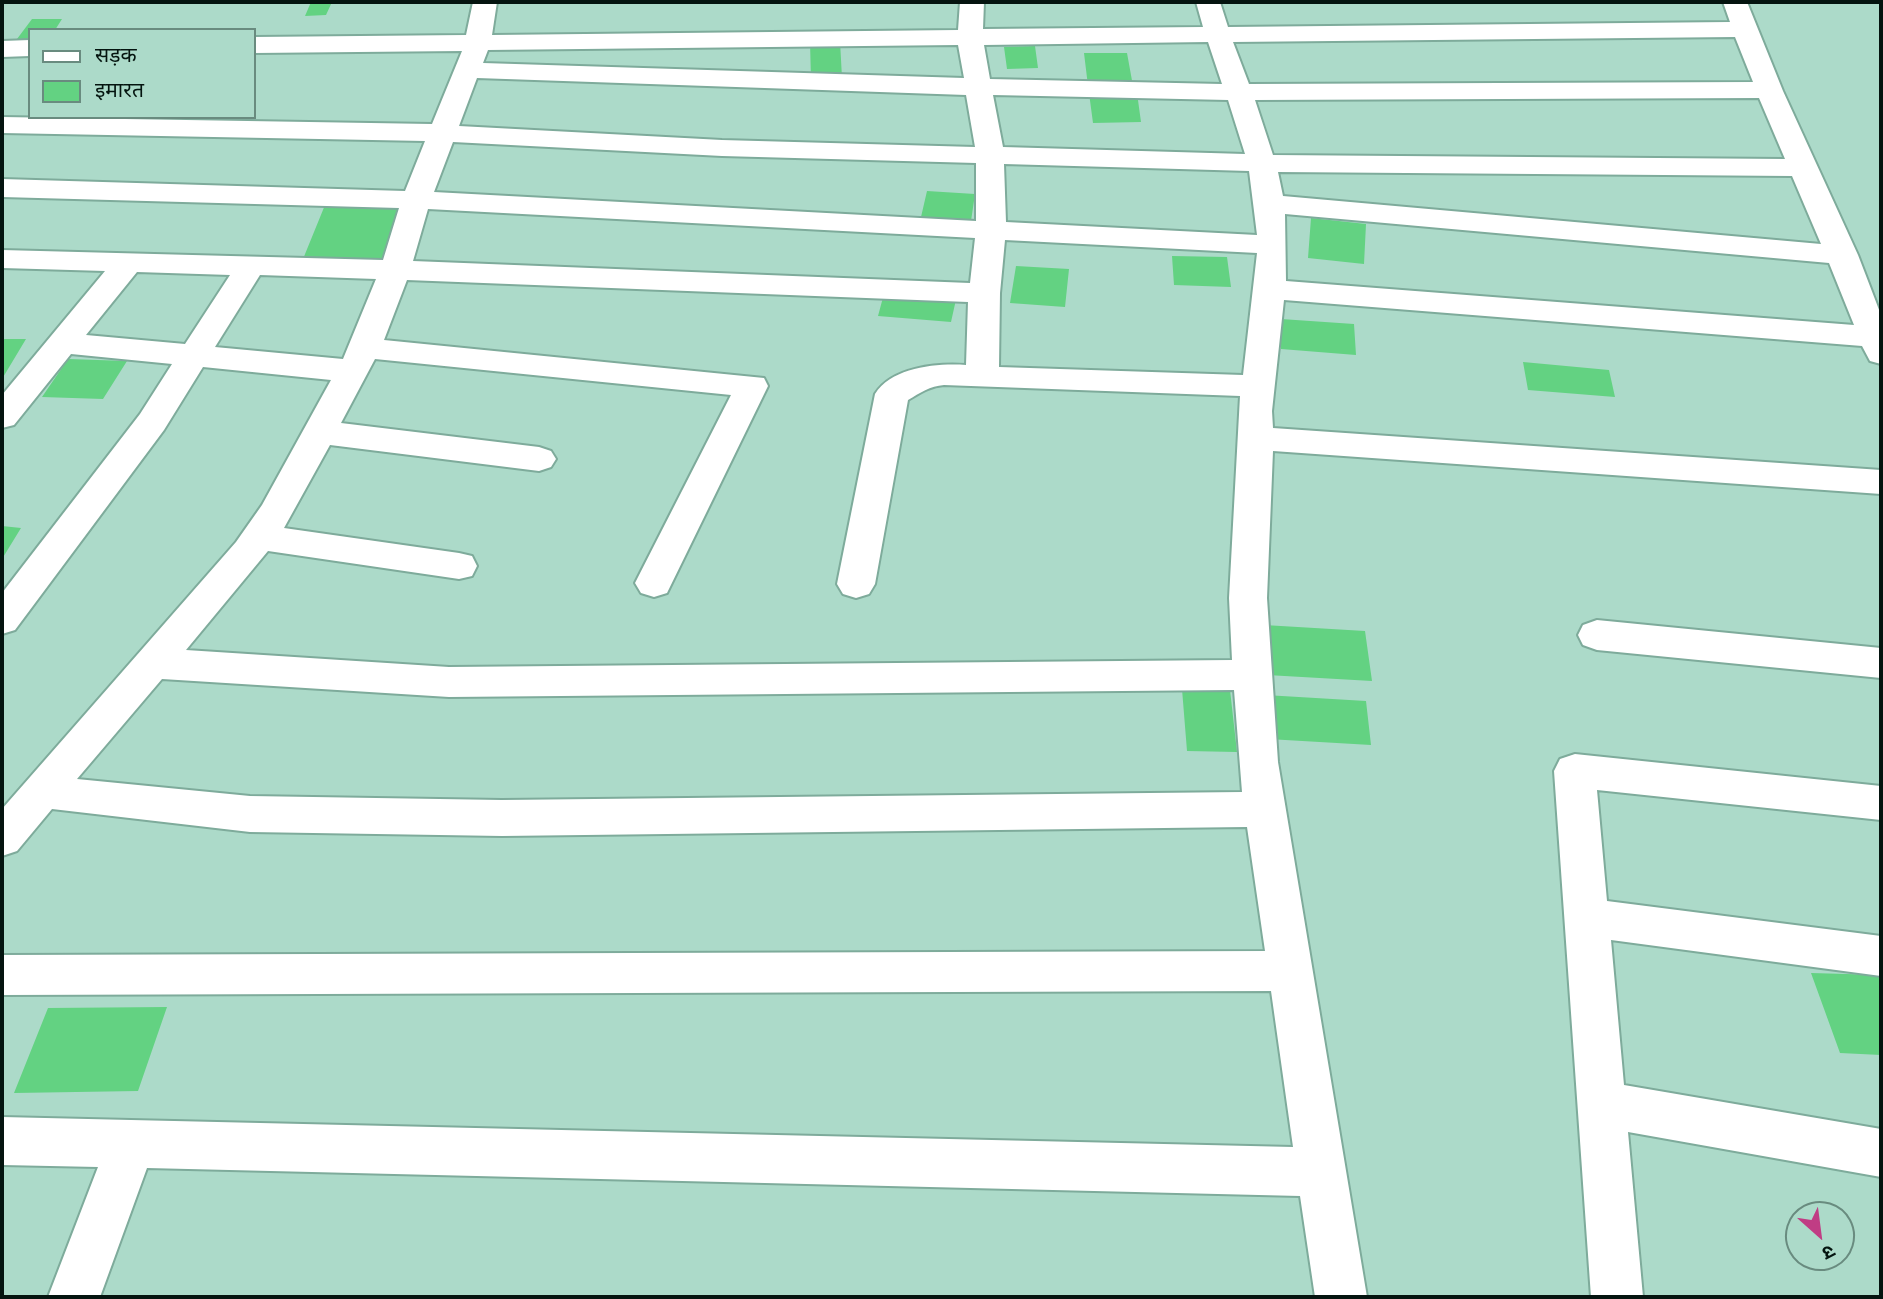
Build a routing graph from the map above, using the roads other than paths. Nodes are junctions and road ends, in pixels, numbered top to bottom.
1 (485, 2) edge
2 (972, 2) edge
3 (1735, 2) edge
4 (1212, 18) edge
5 (1745, 29) junction
6 (970, 37) junction
7 (478, 42) junction
8 (256, 45) edge
9 (28, 48) edge
10 (2, 49) edge
11 (467, 70) junction
12 (979, 87) junction
13 (1770, 90) junction
14 (1237, 92) junction
15 (2, 125) edge
16 (443, 133) junction
17 (990, 154) junction
18 (1262, 163) junction
19 (1802, 168) junction
20 (2, 188) edge
21 (416, 200) junction
22 (1270, 204) junction
23 (991, 230) junction
24 (1271, 245) junction
25 (1843, 255) junction
26 (2, 259) edge
27 (128, 262) junction
28 (251, 266) junction
29 (395, 270) junction
30 (1268, 289) junction
31 (984, 293) junction
32 (62, 343) junction
33 (1879, 343) edge
34 (194, 355) junction
35 (359, 359) junction
36 (982, 377) junction
37 (1257, 386) junction
38 (7, 403) edge
39 (320, 432) junction
40 (1256, 438) junction
41 (539, 459) dead end
42 (1881, 482) edge
43 (259, 537) junction
44 (459, 566) dead end
45 (654, 583) dead end
46 (856, 584) dead end
47 (2, 620) edge
48 (1597, 635) dead end
49 (153, 663) junction
50 (1881, 663) edge
51 (1252, 675) junction
52 (43, 790) junction
53 (1881, 803) edge
54 (1264, 809) junction
55 (2, 838) edge
56 (1588, 918) junction
57 (1881, 956) edge
58 (1290, 971) junction
59 (2, 975) edge
60 (1602, 1104) junction
61 (2, 1141) edge
62 (131, 1144) junction
63 (1881, 1153) edge
64 (1321, 1172) junction
65 (74, 1297) edge
66 (1341, 1297) edge
67 (1617, 1297) edge

1 - 7 street
2 - 6 street
3 - 5 street
4 - 5 street
4 - 6 street
4 - 14 street
5 - 13 street
6 - 7 street
6 - 12 street
7 - 8 street
7 - 11 street
9 - 10 street
11 - 12 street
11 - 16 street
12 - 14 street
12 - 17 street
13 - 14 street
13 - 19 street
14 - 18 street
15 - 16 street
16 - 17 street
16 - 21 street
17 - 18 street
17 - 23 street
18 - 19 street
18 - 22 street
19 - 25 street
20 - 21 street
21 - 23 street
21 - 29 street
22 - 24 street
22 - 25 street
23 - 24 street
23 - 31 street
24 - 30 street
25 - 33 street
26 - 27 street
27 - 28 street
27 - 32 street
28 - 29 street
28 - 34 street
29 - 31 street
29 - 35 street
30 - 33 street
30 - 37 street
31 - 36 street
32 - 34 street
32 - 38 street
34 - 35 street
34 - 47 street
35 - 39 street
35 - 45 street
36 - 37 street
36 - 46 street
37 - 40 street
39 - 41 street
39 - 43 street
40 - 42 street
40 - 51 street
43 - 44 street
43 - 49 street
48 - 50 street
49 - 51 street
49 - 52 street
51 - 54 street
52 - 54 street
52 - 55 street
53 - 56 street
54 - 58 street
56 - 57 street
56 - 60 street
58 - 59 street
58 - 64 street
60 - 63 street
60 - 67 street
61 - 62 street
62 - 64 street
62 - 65 street
64 - 66 street

